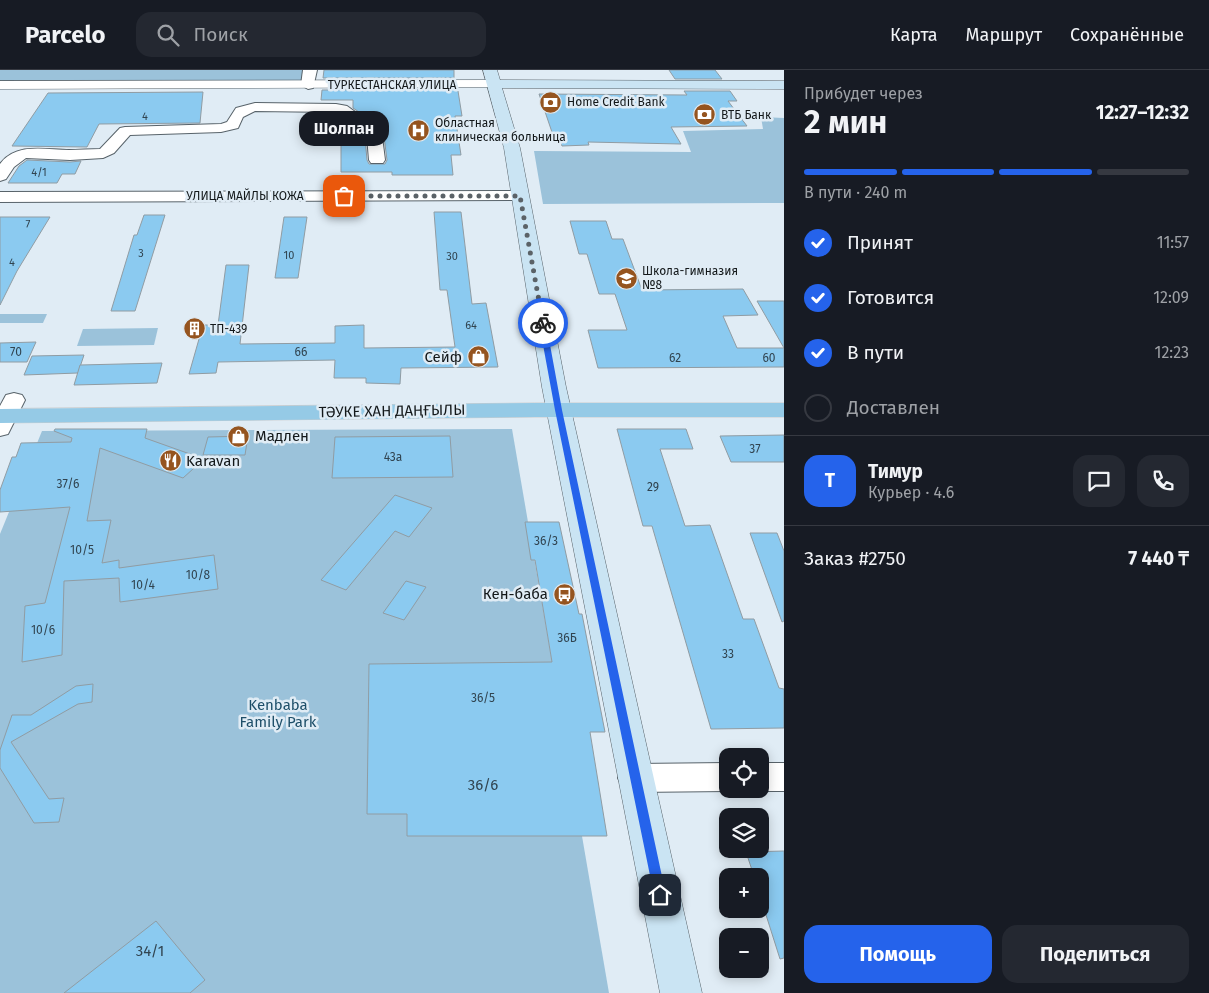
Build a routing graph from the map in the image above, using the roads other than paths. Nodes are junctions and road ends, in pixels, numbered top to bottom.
1 (310, 70) edge
2 (0, 85) edge
3 (308, 85) junction
4 (494, 85) edge
5 (784, 85) edge
6 (376, 160) dead end
7 (0, 176) edge
8 (520, 196) junction
9 (0, 197) edge
10 (784, 397) edge
11 (558, 404) junction
12 (784, 410) edge
13 (4, 412) edge
14 (719, 777) edge
15 (769, 777) edge
16 (784, 777) edge
17 (635, 778) junction
18 (680, 993) edge

1 - 3 street
2 - 3 street, ТУРКЕСТАНСКАЯ УЛИЦА
3 - 4 street, ТУРКЕСТАНСКАЯ УЛИЦА
4 - 5 main road
4 - 8 main road
6 - 7 street
8 - 9 street, УЛИЦА МАЙЛЫ КОЖА
8 - 11 main road
10 - 11 main road, ТӘУКЕ ХАН ДАҢҒЫЛЫ
11 - 12 main road, ТӘУКЕ ХАН ДАҢҒЫЛЫ
11 - 13 main road, ТӘУКЕ ХАН ДАҢҒЫЛЫ
11 - 17 main road
14 - 17 street
15 - 16 street
17 - 18 main road

